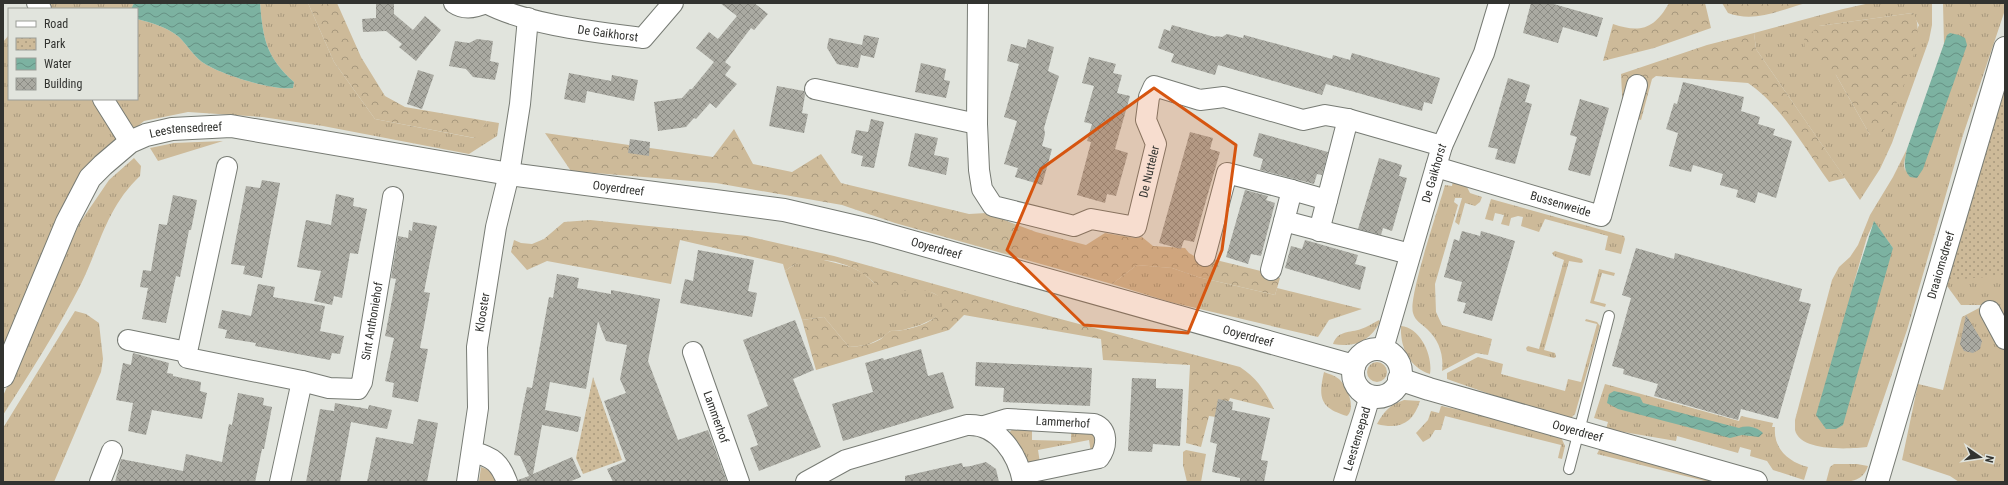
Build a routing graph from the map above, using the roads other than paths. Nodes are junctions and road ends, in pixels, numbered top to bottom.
1 (454, 3) edge
2 (486, 3) edge
3 (672, 3) edge
4 (978, 3) edge
5 (1499, 3) edge
6 (528, 18) junction
7 (2005, 48) edge
8 (1638, 85) dead end
9 (815, 89) dead end
10 (104, 100) edge
11 (1348, 119) junction
12 (977, 124) junction
13 (130, 142) junction
14 (1442, 146) junction
15 (227, 167) dead end
16 (1436, 167) junction
17 (509, 174) junction
18 (1292, 190) junction
19 (393, 197) dead end
20 (1327, 200) junction
21 (1284, 221) junction
22 (1319, 230) junction
23 (1410, 254) junction
24 (1205, 256) dead end
25 (1271, 270) dead end
26 (1990, 311) dead end
27 (1609, 316) dead end
28 (2005, 339) edge
29 (128, 340) dead end
30 (1382, 349) junction
31 (187, 352) junction
32 (693, 352) dead end
33 (1354, 366) junction
34 (3, 376) edge
35 (1399, 379) junction
36 (302, 381) junction
37 (1370, 396) junction
38 (984, 426) junction
39 (1579, 430) junction
40 (112, 451) dead end
41 (473, 452) junction
42 (1569, 469) dead end
43 (1023, 478) edge
44 (100, 482) edge
45 (280, 482) edge
46 (468, 482) edge
47 (508, 482) edge
48 (738, 482) edge
49 (809, 482) edge
50 (1344, 482) edge
51 (1756, 482) edge
52 (1877, 482) edge

1 - 2 street, De Gaikhorst
2 - 6 street, De Gaikhorst
3 - 6 street, De Gaikhorst
4 - 12 street, De Nutteler
5 - 14 street, De Gaikhorst
6 - 17 street
7 - 52 street, Draaiomsdreef
8 - 16 street, Bussenweide
9 - 12 street
10 - 13 street
11 - 12 street, De Nutteler
11 - 14 street, De Nutteler
11 - 20 street
13 - 17 street, Leestensedreef
13 - 34 street, Leestensedreef
14 - 16 street, De Gaikhorst
15 - 31 street
16 - 23 street, De Gaikhorst
17 - 33 street, Ooyerdreef
17 - 41 street, Klooster
18 - 20 street
18 - 21 street
18 - 24 street
19 - 36 street, Sint Anthoniehof
20 - 22 street
21 - 22 street
21 - 25 street
22 - 23 street
23 - 30 street, De Gaikhorst
26 - 28 street
27 - 39 lane
29 - 31 street, Sint Anthoniehof
30 - 33 street
30 - 35 street
31 - 36 street, Sint Anthoniehof
32 - 48 street, Lammerhof
33 - 37 street
35 - 37 street
35 - 39 street, Ooyerdreef
36 - 45 street
37 - 50 street, Leestensepad
38 - 43 street, Lammerhof
38 - 43 street, Lammerhof
38 - 49 street, Lammerhof
39 - 42 lane
39 - 51 street, Ooyerdreef
40 - 44 street
41 - 46 street, Klooster
41 - 47 street

